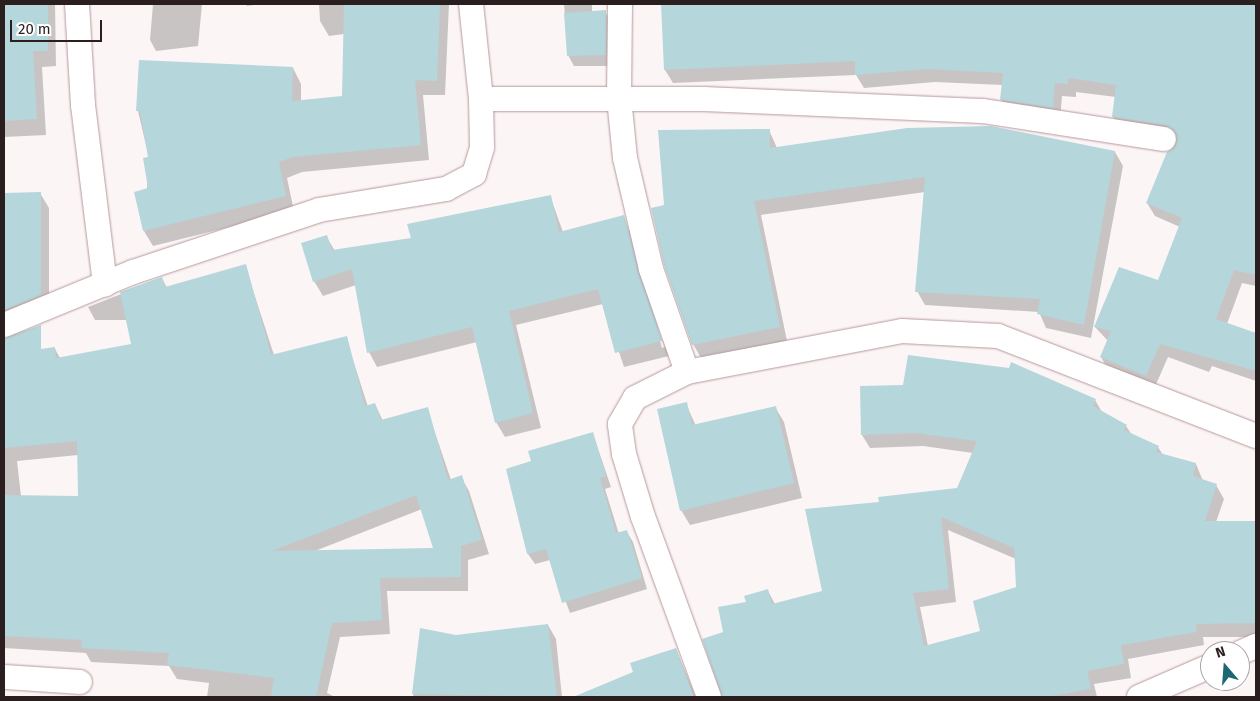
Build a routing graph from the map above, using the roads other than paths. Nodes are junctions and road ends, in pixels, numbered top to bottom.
1 (77, 4) edge
2 (471, 4) edge
3 (620, 4) edge
4 (619, 98) junction
5 (481, 99) junction
6 (1164, 140) dead end
7 (106, 285) junction
8 (4, 325) edge
9 (688, 372) junction
10 (1256, 436) edge
11 (1200, 670) edge
12 (4, 677) edge
13 (80, 682) dead end
14 (709, 697) edge
15 (1139, 697) edge

1 - 7 street
2 - 5 street
3 - 4 street
4 - 5 street
4 - 6 street
4 - 9 street
5 - 7 street
7 - 8 street
9 - 10 street
9 - 14 street
11 - 15 street
12 - 13 street

